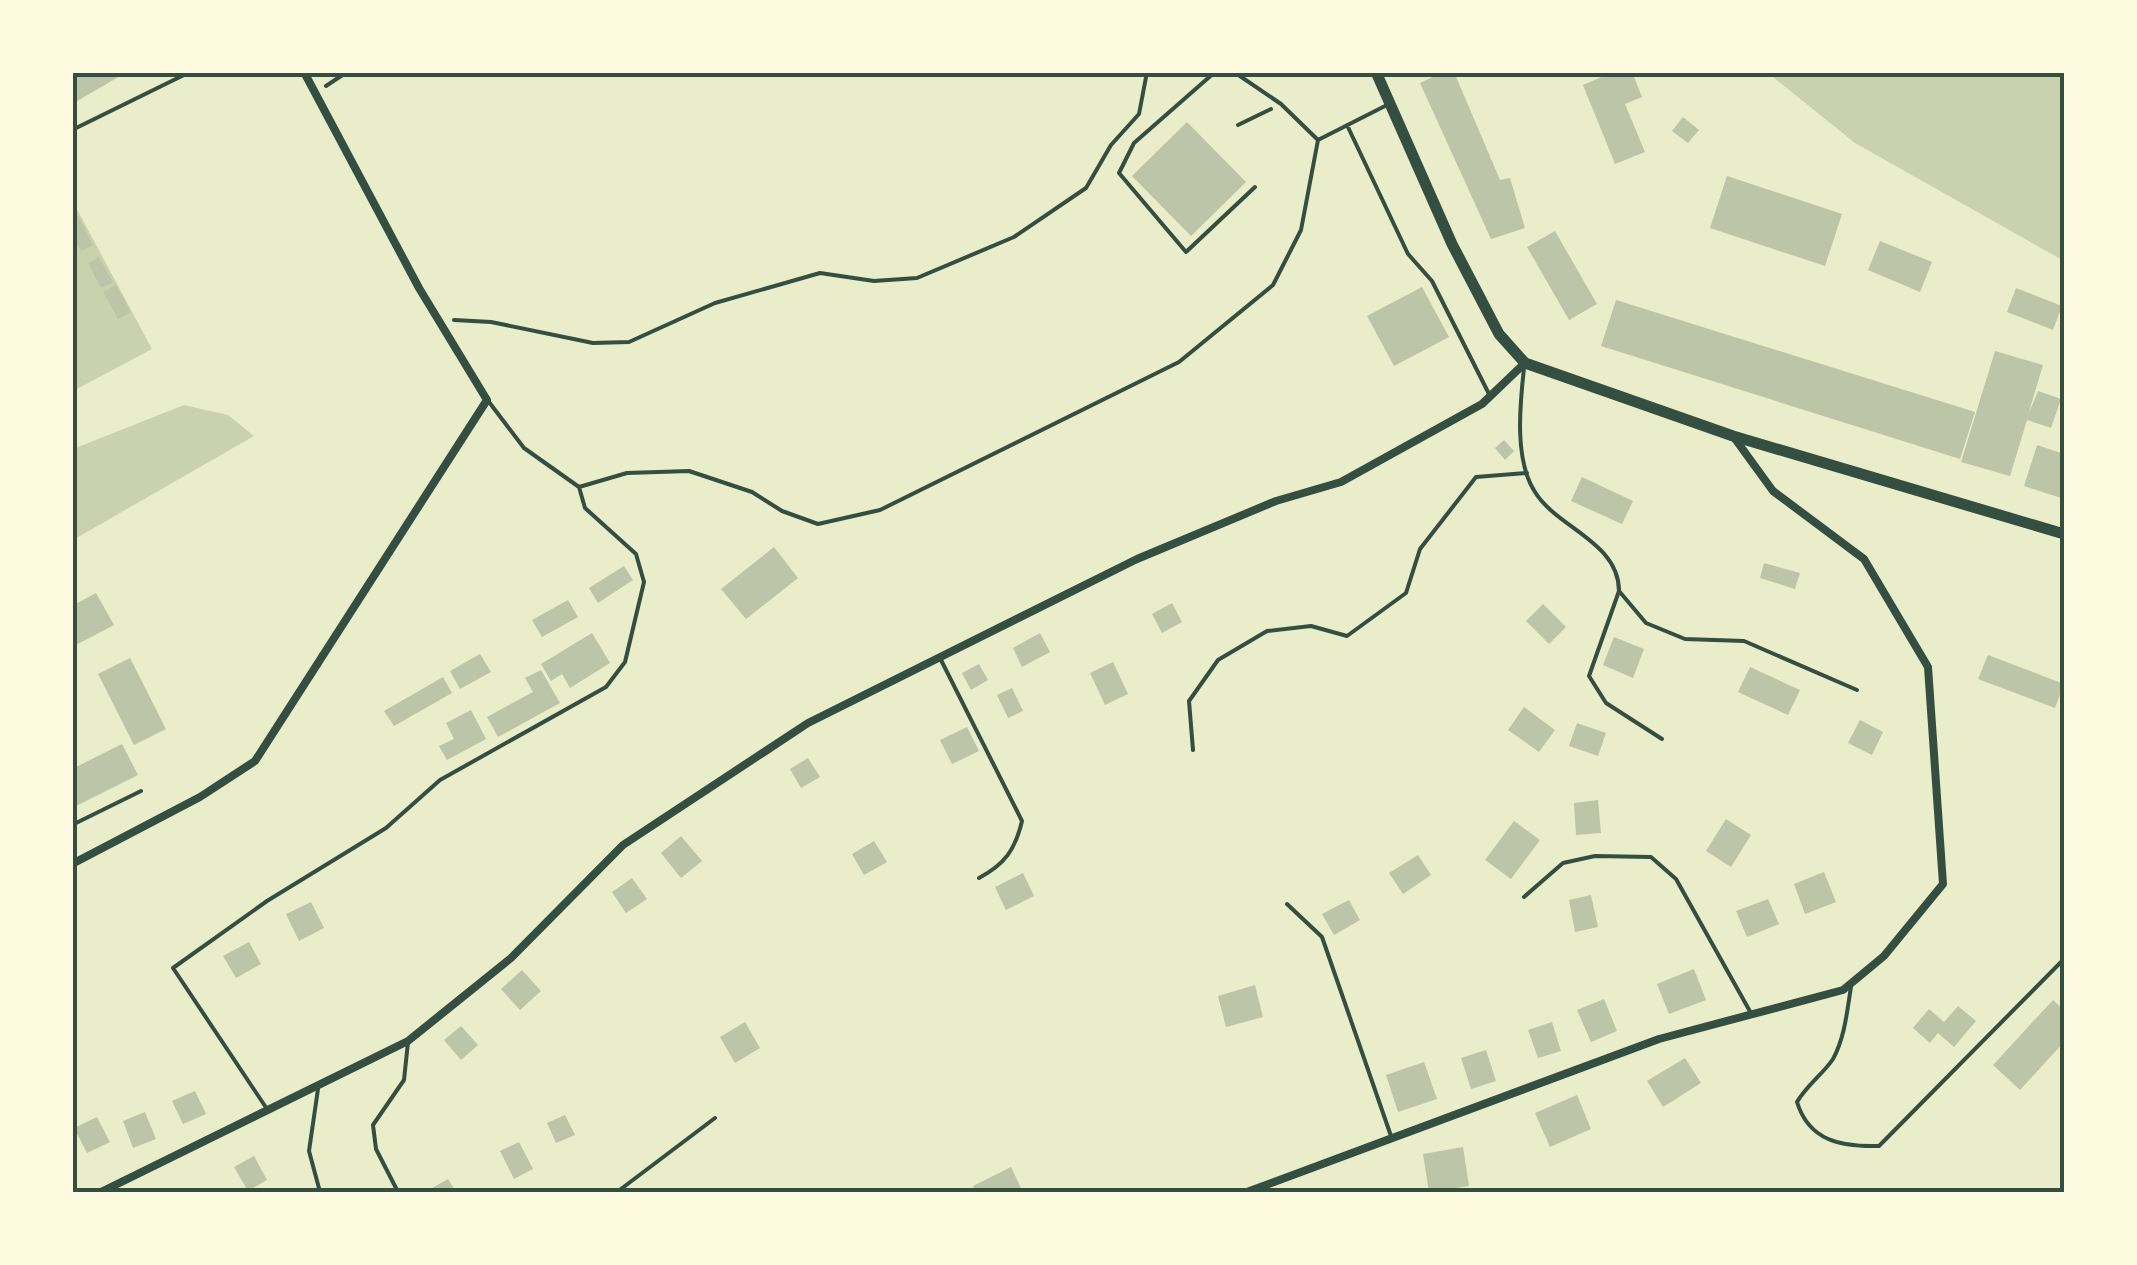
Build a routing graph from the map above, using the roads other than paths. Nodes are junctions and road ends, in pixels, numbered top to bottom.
1 (190, 72) edge
2 (304, 72) edge
3 (1215, 72) edge
4 (1234, 72) edge
5 (1376, 72) edge
6 (1390, 104) junction
7 (1348, 125) junction
8 (72, 130) edge
9 (1318, 140) junction
10 (1255, 187) dead end
11 (1524, 363) junction
12 (1490, 396) junction
13 (487, 400) junction
14 (1733, 436) junction
15 (1526, 473) junction
16 (579, 488) junction
17 (2064, 534) edge
18 (1619, 590) junction
19 (940, 658) junction
20 (1856, 690) dead end
21 (1662, 739) dead end
22 (1193, 750) dead end
23 (141, 791) dead end
24 (72, 825) edge
25 (72, 864) edge
26 (979, 878) dead end
27 (1524, 897) dead end
28 (1287, 904) dead end
29 (2064, 959) edge
30 (1852, 983) junction
31 (1752, 1015) junction
32 (408, 1042) junction
33 (318, 1089) junction
34 (269, 1112) junction
35 (716, 1118) dead end
36 (1393, 1140) junction
37 (101, 1192) edge
38 (320, 1192) edge
39 (398, 1192) edge
40 (616, 1192) edge
41 (1247, 1192) edge

1 - 8 lane
2 - 13 street
3 - 10 lane
4 - 9 lane
5 - 6 main road
6 - 7 lane
6 - 11 main road
7 - 9 lane
7 - 12 lane
9 - 16 lane
11 - 12 street
11 - 14 main road
11 - 15 lane
12 - 19 street
13 - 16 lane
13 - 25 street
14 - 17 main road
14 - 30 street
15 - 18 lane
15 - 22 lane
16 - 34 lane
18 - 20 lane
18 - 21 lane
19 - 26 lane
19 - 32 street
23 - 24 lane
27 - 31 lane
28 - 36 lane
29 - 30 lane
30 - 31 street
31 - 36 street
32 - 33 street
32 - 39 lane
33 - 34 street
33 - 38 lane
34 - 37 street
35 - 40 lane
36 - 41 street

